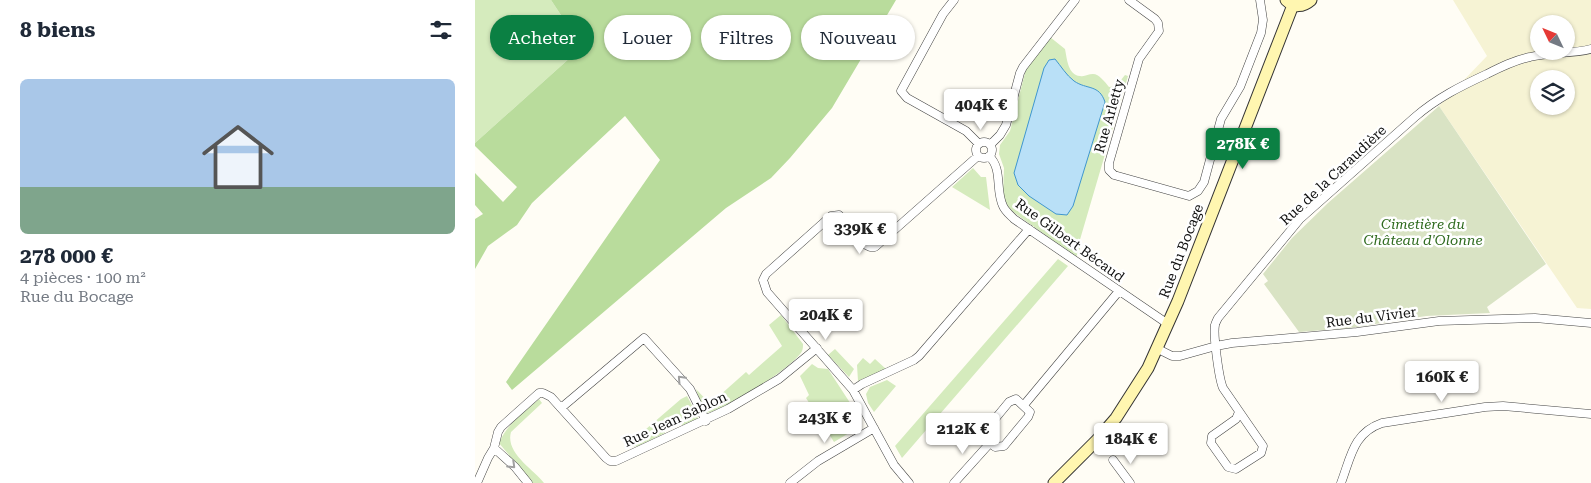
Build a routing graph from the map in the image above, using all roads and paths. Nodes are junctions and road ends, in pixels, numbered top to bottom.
1 (954, 0) edge
2 (1075, 0) edge
3 (1129, 0) edge
4 (1260, 0) edge
5 (1311, 0) edge
6 (1290, 3) edge
7 (1591, 49) edge
8 (979, 144) junction
9 (990, 145) junction
10 (978, 156) junction
11 (989, 156) junction
12 (1029, 229) junction
13 (1119, 291) junction
14 (1591, 323) edge
15 (1169, 324) junction
16 (1216, 346) junction
17 (817, 348) junction
18 (1158, 349) junction
19 (853, 390) junction
20 (1024, 405) junction
21 (561, 408) junction
22 (1239, 412) junction
23 (1591, 414) edge
24 (706, 420) junction
25 (874, 428) junction
26 (990, 443) junction
27 (494, 448) junction
28 (1113, 460) dead end
29 (1126, 481) edge
30 (477, 483) edge
31 (528, 483) edge
32 (790, 483) edge
33 (909, 483) edge
34 (954, 483) edge
35 (1054, 483) edge
36 (1341, 483) edge

1 - 8 street
2 - 9 street
3 - 4 street, Rue Arletty
5 - 6 main road
6 - 15 main road, Rue du Bocage
7 - 16 street, Rue de la Caraudière
8 - 9 street
8 - 10 street
9 - 11 street
10 - 11 street
10 - 17 street
11 - 12 street, Rue Gilbert Bécaud
12 - 13 street, Rue Gilbert Bécaud
12 - 19 street
13 - 15 street, Rue Gilbert Bécaud
13 - 20 street
14 - 16 street, Rue du Vivier
15 - 18 main road, Rue du Bocage
16 - 18 street, Rue du Vivier
16 - 22 street, Rue de la Caraudière
17 - 19 street
17 - 24 street, Rue Jean Sablon
18 - 35 main road, Rue du Bocage
19 - 25 street
20 - 26 street
20 - 26 street
21 - 24 street, Rue Jean Sablon
24 -> 21 street
21 - 27 street, Rue Jean Sablon
22 - 22 street, Rue de la Caraudière
23 - 36 street
25 - 32 street
25 - 33 street
26 - 34 street
27 - 30 street
27 -> 31 street
28 - 29 street

